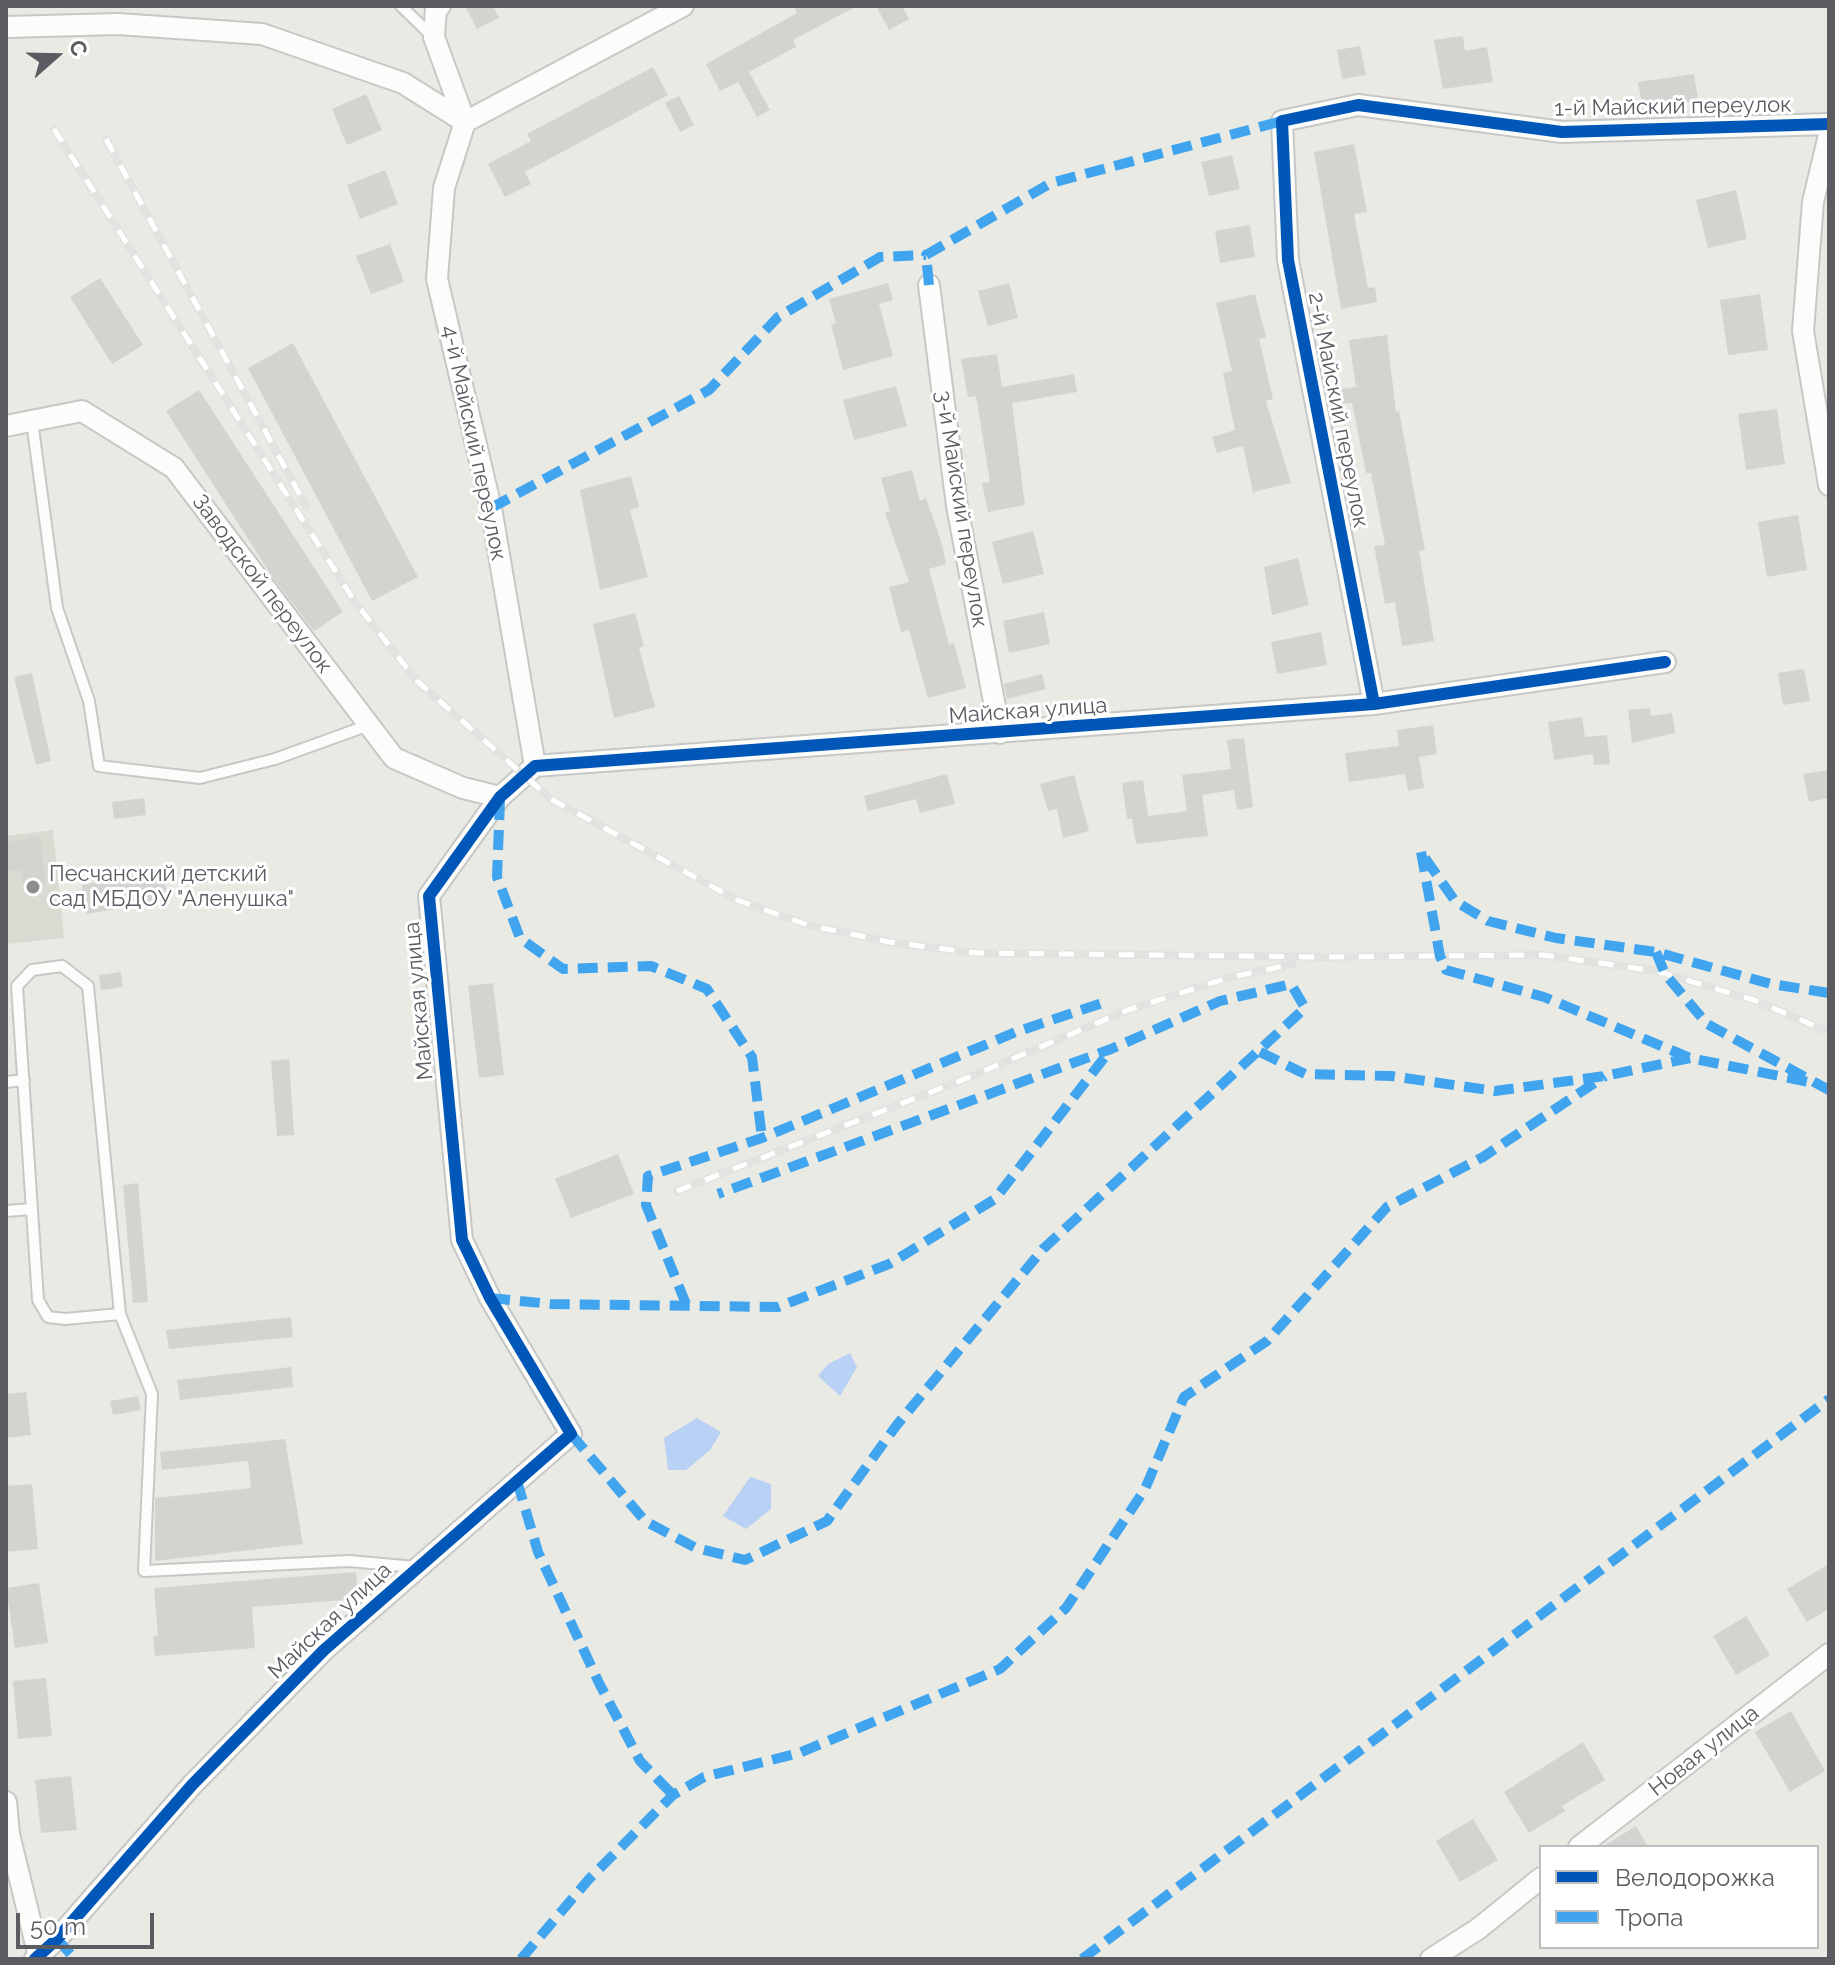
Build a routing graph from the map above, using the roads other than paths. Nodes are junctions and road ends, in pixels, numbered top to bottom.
1 (401, 6) edge
2 (440, 6) edge
3 (683, 6) edge
4 (6, 27) edge
5 (434, 37) junction
6 (1282, 121) joint
7 (465, 122) junction
8 (1829, 124) edge
9 (1829, 135) edge
10 (929, 285) dead end
11 (32, 421) junction
12 (6, 426) edge
13 (1829, 485) edge
14 (1665, 662) dead end
15 (1374, 704) junction
16 (369, 725) junction
17 (1000, 733) junction
18 (535, 766) junction
19 (500, 797) junction
20 (24, 1080) junction
21 (6, 1082) edge
22 (32, 1209) junction
23 (6, 1211) edge
24 (120, 1314) junction
25 (418, 1567) junction
26 (1829, 1654) edge
27 (6, 1802) edge
28 (1582, 1845) edge
29 (1539, 1880) edge
30 (37, 1958) edge
31 (1431, 1959) edge

1 - 5 lane
2 - 5 street
3 - 7 street
4 - 7 street
5 - 7 street
6 - 8 street, 1-й Майский переулок
6 - 15 street, 2-й Майский переулок
7 - 18 street, 4-й Майский переулок
9 - 13 street
10 - 17 street, 3-й Майский переулок
11 - 12 street, Заводской переулок
11 - 16 street, Заводской переулок
11 - 16 lane
14 - 15 street, Майская улица
15 - 17 street, Майская улица
16 - 19 street, Заводской переулок
17 - 18 street, Майская улица
18 - 19 street, Майская улица
19 - 25 street, Майская улица
20 - 21 lane
20 - 22 lane
20 - 24 lane
22 - 23 lane
22 - 24 lane
24 - 25 lane
25 - 30 street, Майская улица
26 - 28 street, Новая улица
27 - 30 street
29 - 31 street

